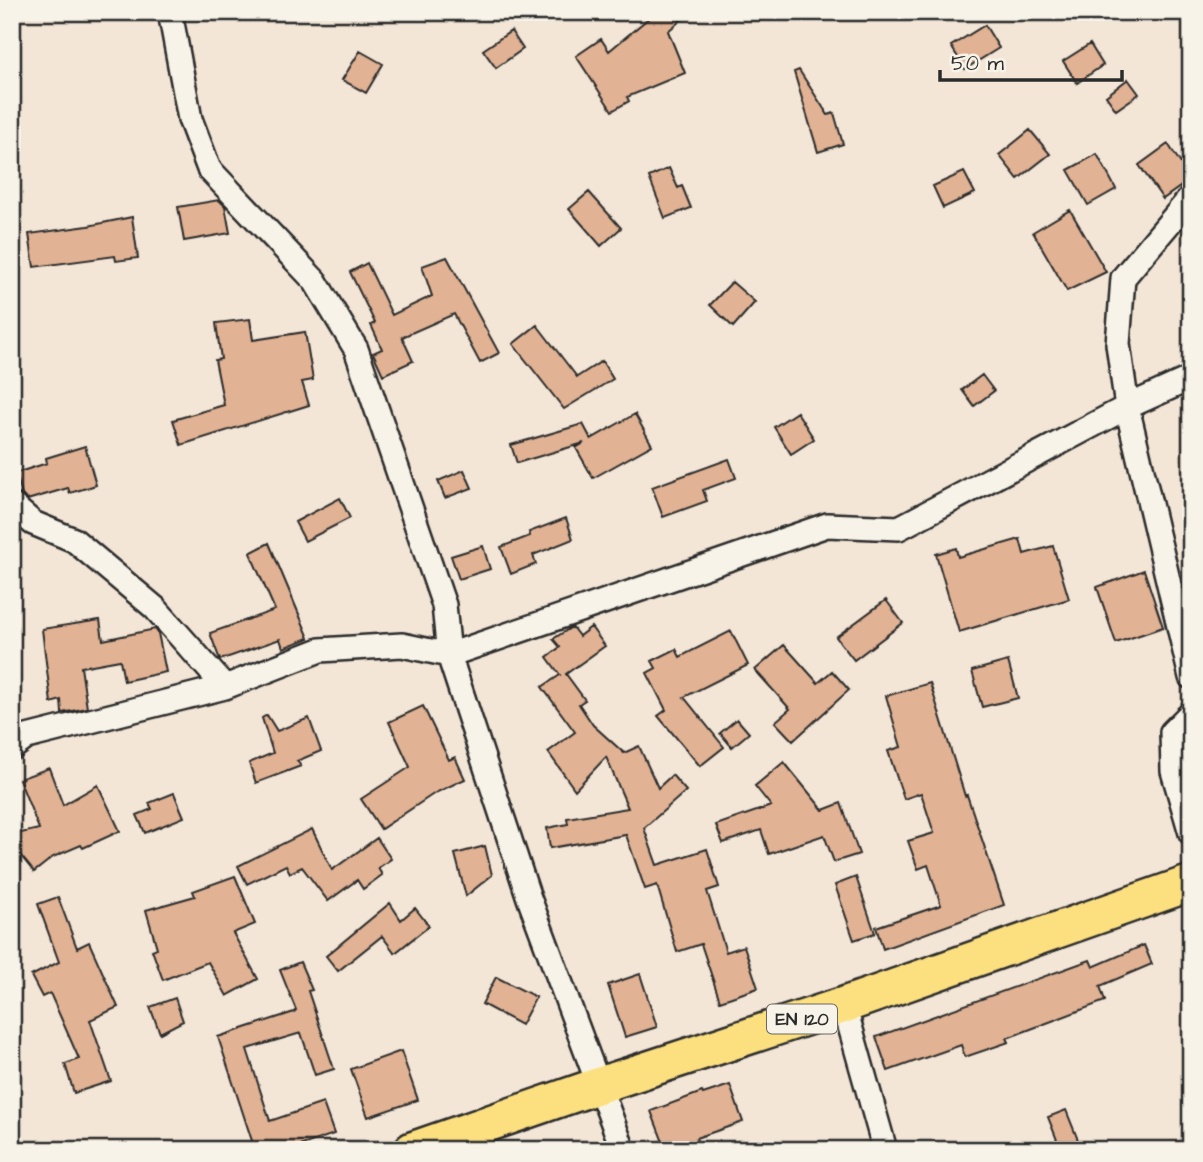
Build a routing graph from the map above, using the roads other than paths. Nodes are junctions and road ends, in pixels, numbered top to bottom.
1 (170, 12) edge
2 (1191, 197) edge
3 (1191, 378) edge
4 (1127, 407) junction
5 (12, 505) edge
6 (449, 655) junction
7 (1191, 677) edge
8 (225, 687) junction
9 (1191, 713) edge
10 (12, 748) edge
11 (1191, 833) edge
12 (1191, 883) edge
13 (844, 1005) junction
14 (600, 1085) junction
15 (412, 1150) edge
16 (623, 1150) edge
17 (885, 1150) edge

1 - 6 street
2 - 4 street
3 - 4 street
4 - 6 street
4 - 7 street
5 - 8 street
6 - 8 street
6 - 14 street
8 - 10 street
9 - 11 street
12 - 13 main road, EN 120
13 - 14 main road, EN 120
13 - 17 street
14 - 15 main road, EN 120
14 - 16 street

